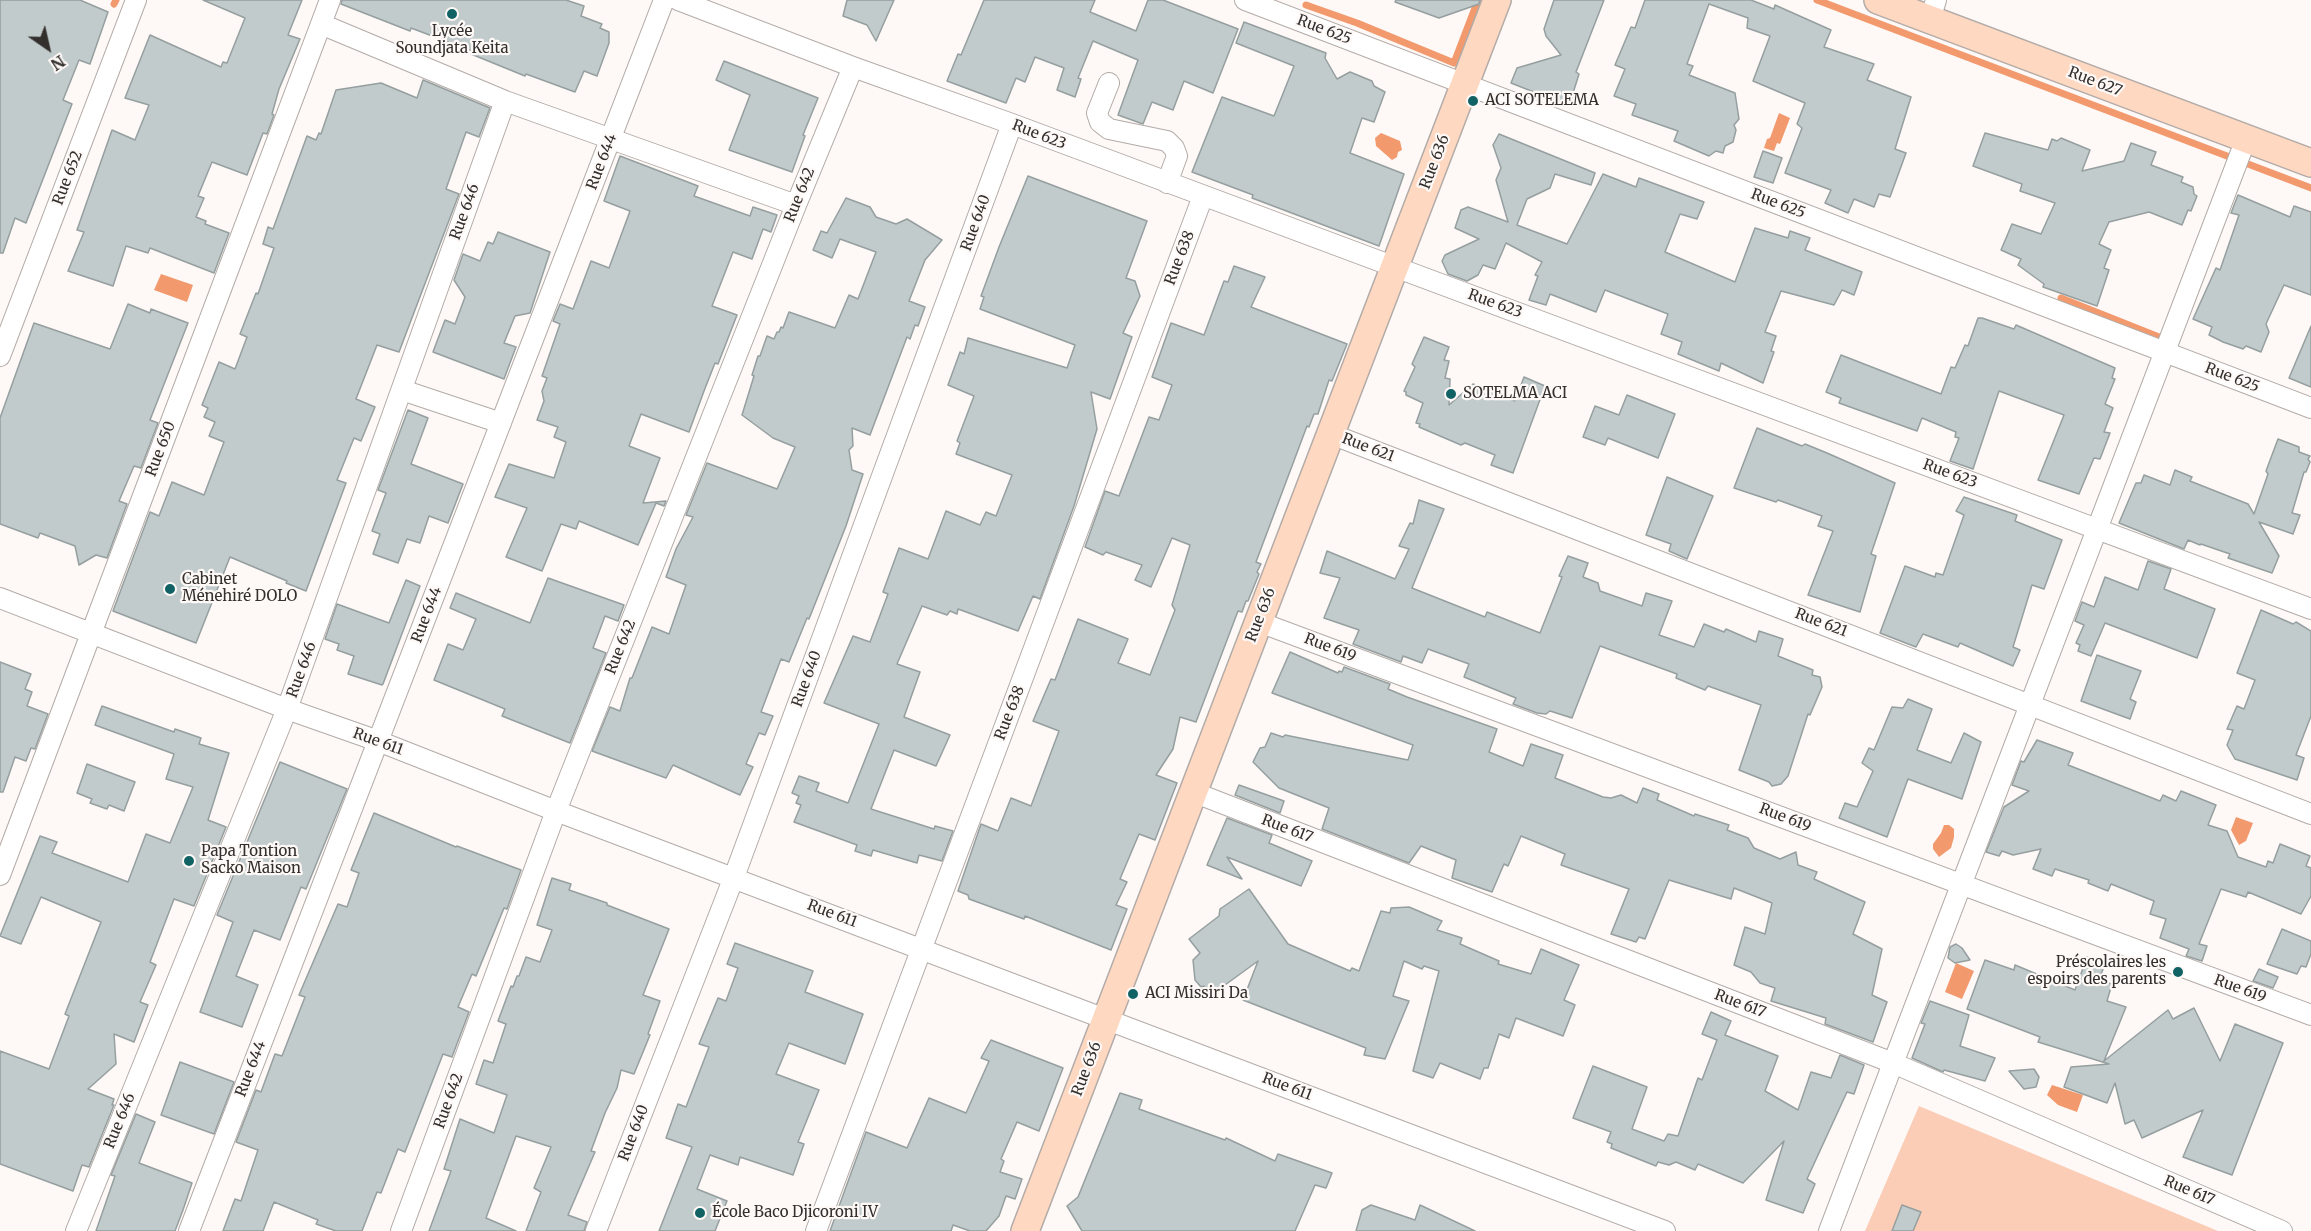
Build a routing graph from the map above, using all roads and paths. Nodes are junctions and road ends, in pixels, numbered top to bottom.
1 (136, 0) edge
2 (330, 0) edge
3 (664, 0) edge
4 (678, 0) edge
5 (1245, 0) edge
6 (1497, 0) edge
7 (1878, 0) edge
8 (1933, 10) edge
9 (321, 24) junction
10 (852, 67) junction
11 (1109, 83) dead end
12 (1464, 84) junction
13 (505, 101) junction
14 (1012, 124) junction
15 (610, 139) junction
16 (2246, 139) junction
17 (2311, 163) edge
18 (1167, 183) junction
19 (1203, 196) junction
20 (796, 205) junction
21 (1395, 267) junction
22 (2164, 352) junction
23 (0, 356) edge
24 (402, 390) junction
25 (2311, 408) edge
26 (501, 423) junction
27 (1331, 434) junction
28 (2097, 529) junction
29 (0, 597) edge
30 (2311, 609) edge
31 (1258, 622) junction
32 (92, 632) junction
33 (2030, 703) junction
34 (287, 710) junction
35 (378, 741) junction
36 (1193, 792) junction
37 (556, 811) junction
38 (2311, 814) edge
39 (0, 874) edge
40 (734, 877) junction
41 (1961, 884) junction
42 (922, 948) junction
43 (2311, 1015) edge
44 (1107, 1019) junction
45 (1893, 1063) junction
46 (76, 1231) edge
47 (189, 1231) edge
48 (401, 1231) edge
49 (596, 1231) edge
50 (816, 1231) edge
51 (1025, 1231) edge
52 (1665, 1231) edge
53 (1829, 1231) edge
54 (2282, 1231) edge

1 - 23 street, Rue 652
2 - 9 street, Rue 650
3 - 15 street, Rue 644
4 - 10 street, Rue 623
5 - 12 street, Rue 625
6 - 12 street, Rue 636
7 - 8 street, Rue 627
8 - 16 street, Rue 627
9 - 13 street
9 - 32 street, Rue 650
10 - 14 street, Rue 623
10 - 20 street, Rue 642
11 - 18 street
12 - 21 street, Rue 636
12 - 22 street, Rue 625
13 - 15 street
13 - 24 street, Rue 646
14 - 18 street, Rue 623
14 - 40 street, Rue 640
15 - 20 street
15 - 26 street, Rue 644
16 - 17 street, Rue 627
16 - 22 street
18 - 19 street, Rue 623
19 - 21 street, Rue 623
19 - 42 street, Rue 638
20 - 37 street, Rue 642
21 - 27 street, Rue 636
21 - 28 street, Rue 623
22 - 25 street, Rue 625
22 - 28 street
24 - 26 street
24 - 34 street, Rue 646
26 - 35 street, Rue 644
27 - 31 street, Rue 636
27 - 33 street, Rue 621
28 - 30 street, Rue 623
28 - 33 street
29 - 32 street, Rue 611
31 - 36 street, Rue 636
31 - 41 street, Rue 619
32 - 34 street, Rue 611
32 - 39 street, Rue 650
33 - 38 street, Rue 621
33 - 41 street
34 - 35 street, Rue 611
34 - 46 street, Rue 646
35 - 37 street, Rue 611
35 - 47 street, Rue 644
36 - 44 street, Rue 636
36 - 45 street, Rue 617
37 - 40 street, Rue 611
37 - 48 street, Rue 642
40 - 42 street, Rue 611
40 - 49 street, Rue 640
41 - 43 street, Rue 619
41 - 45 street
42 - 44 street, Rue 611
42 - 50 street, Rue 638
44 - 51 street, Rue 636
44 - 52 street, Rue 611
45 - 53 street
45 - 54 street, Rue 617

